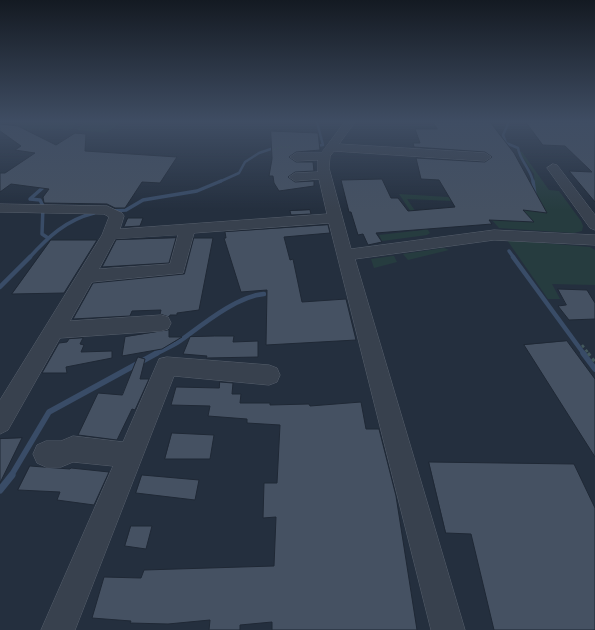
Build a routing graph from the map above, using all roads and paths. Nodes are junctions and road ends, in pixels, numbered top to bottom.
1 (332, 151) edge
2 (296, 157) dead end
3 (485, 157) dead end
4 (327, 159) junction
5 (553, 168) dead end
6 (295, 177) dead end
7 (0, 208) edge
8 (335, 218) junction
9 (595, 225) edge
10 (187, 229) junction
11 (110, 235) junction
12 (595, 240) edge
13 (345, 255) junction
14 (86, 276) junction
15 (161, 323) dead end
16 (54, 330) junction
17 (582, 345) dead end
18 (595, 362) edge
19 (269, 375) dead end
20 (0, 422) edge
21 (46, 454) dead end
22 (130, 455) junction
23 (58, 630) edge
24 (448, 630) edge

1 - 4 street
2 - 4 street
3 - 4 street
4 - 6 street
4 - 8 street
5 - 9 street
7 - 11 street
8 - 10 street
8 - 13 street
10 - 11 street
10 - 14 street
11 - 14 street
12 - 13 street
13 - 24 street
14 - 16 street
15 - 16 street
16 - 20 street
17 - 18 path
19 - 22 street
21 - 22 street
22 - 23 street

